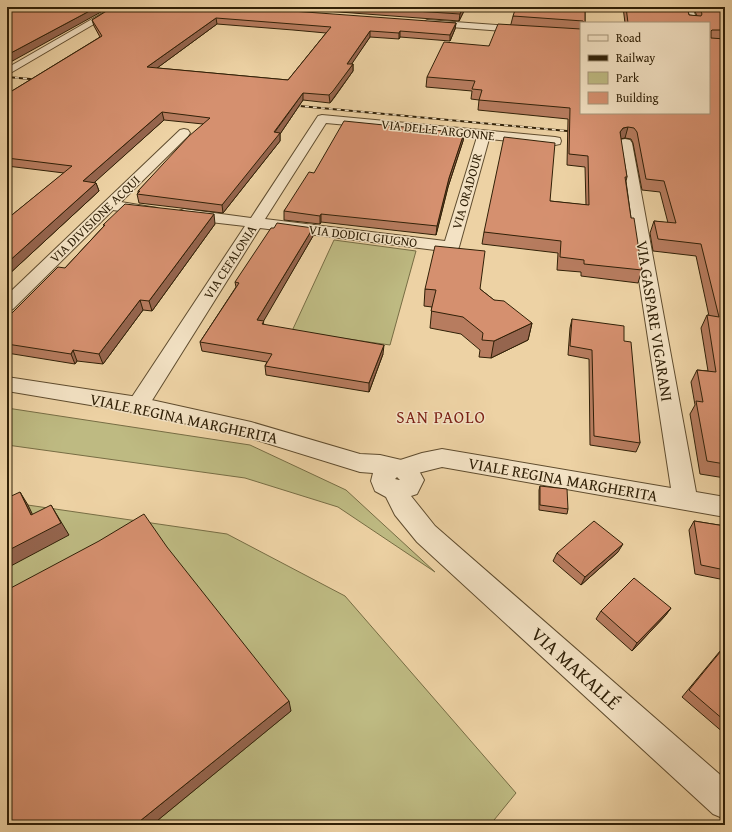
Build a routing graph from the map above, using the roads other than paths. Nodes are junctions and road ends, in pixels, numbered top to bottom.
1 (119, 7) edge
2 (688, 7) edge
3 (421, 22) edge
4 (693, 22) edge
5 (580, 34) edge
6 (21, 54) edge
7 (36, 55) junction
8 (7, 72) edge
9 (322, 119) joint
10 (184, 133) dead end
11 (484, 135) junction
12 (555, 141) edge
13 (625, 143) edge
14 (109, 205) junction
15 (255, 223) junction
16 (451, 247) joint
17 (7, 305) edge
18 (7, 384) edge
19 (138, 406) junction
20 (397, 477) junction
21 (685, 500) junction
22 (725, 507) edge
23 (725, 802) edge

1 - 7 street
2 - 4 street
3 - 5 street
6 - 7 street
7 - 8 street
9 - 11 street, VIA DELLE ARGONNE
9 - 15 street, VIA CEFALONIA
10 - 14 street, VIA DIVISIONE ACQUI
11 - 12 street, VIA DELLE ARGONNE
11 - 16 street, VIA ORADOUR
13 - 21 street, VIA GASPARE VIGARANI
14 - 15 street, VIA DODICI GIUGNO
14 - 17 street, VIA DIVISIONE ACQUI
15 - 16 street, VIA DODICI GIUGNO
15 - 19 street, VIA CEFALONIA
18 - 19 street, VIALE REGINA MARGHERITA
19 - 20 street, VIALE REGINA MARGHERITA
20 - 21 street, VIALE REGINA MARGHERITA
20 - 23 street, VIA MAKALLÉ
21 - 22 street, VIALE REGINA MARGHERITA

